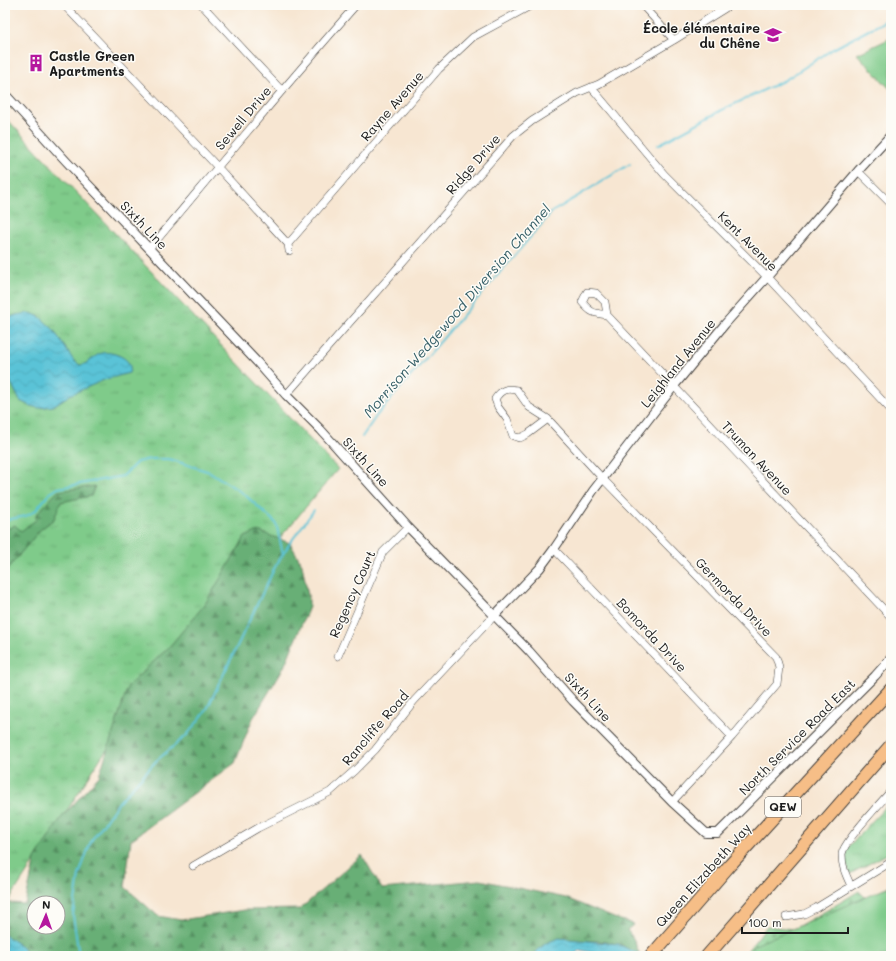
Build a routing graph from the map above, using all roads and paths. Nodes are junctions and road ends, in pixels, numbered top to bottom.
1 (64, 5) edge
2 (202, 5) edge
3 (532, 5) edge
4 (642, 5) edge
5 (352, 7) edge
6 (727, 8) dead end
7 (674, 40) junction
8 (591, 87) junction
9 (282, 90) junction
10 (5, 94) edge
11 (891, 135) edge
12 (217, 167) junction
13 (858, 171) junction
14 (891, 204) edge
15 (150, 248) junction
16 (768, 278) junction
17 (607, 315) dead end
18 (674, 386) junction
19 (286, 395) junction
20 (891, 410) edge
21 (548, 419) junction
22 (603, 479) junction
23 (408, 527) junction
24 (554, 549) junction
25 (494, 616) junction
26 (891, 616) edge
27 (338, 656) dead end
28 (891, 658) edge
29 (891, 689) edge
30 (732, 737) junction
31 (891, 745) edge
32 (891, 791) edge
33 (672, 802) junction
34 (718, 832) joint
35 (891, 862) edge
36 (193, 866) dead end
37 (851, 886) junction
38 (786, 917) dead end
39 (709, 954) edge
40 (650, 956) edge

1 - 12 street, Rayne Avenue
2 - 9 street
3 - 12 street, Rayne Avenue
4 - 7 street
5 - 9 street, Sewell Drive
6 - 7 street, Ridge Drive
7 - 8 street, Ridge Drive
8 - 16 street, Kent Avenue
8 - 19 street, Ridge Drive
9 - 12 street, Sewell Drive
10 - 15 street, Sixth Line
11 - 13 street, Leighland Avenue
12 - 15 street, Sewell Drive
13 - 14 street
13 - 16 street, Leighland Avenue
15 - 19 street, Sixth Line
16 - 18 street, Leighland Avenue
16 - 20 street, Kent Avenue
17 - 18 street, Truman Avenue
18 - 22 street, Leighland Avenue
18 - 26 street, Truman Avenue
19 - 23 street, Sixth Line
21 - 21 street, Germorda Drive
21 - 22 street, Germorda Drive
22 - 24 street, Leighland Avenue
22 - 30 street, Germorda Drive
23 - 25 street, Sixth Line
23 - 27 street, Regency Court
24 - 25 street, Leighland Avenue
24 - 30 street, Bomorda Drive
25 - 33 street, Sixth Line
25 - 36 street, Rancliffe Road
28 - 34 street, North Service Road East
29 - 40 highway, Queen Elizabeth Way / QEW
30 - 33 street, Germorda Drive
31 - 39 highway
32 - 37 street
33 - 34 street, Sixth Line
35 - 37 street
37 - 38 street

